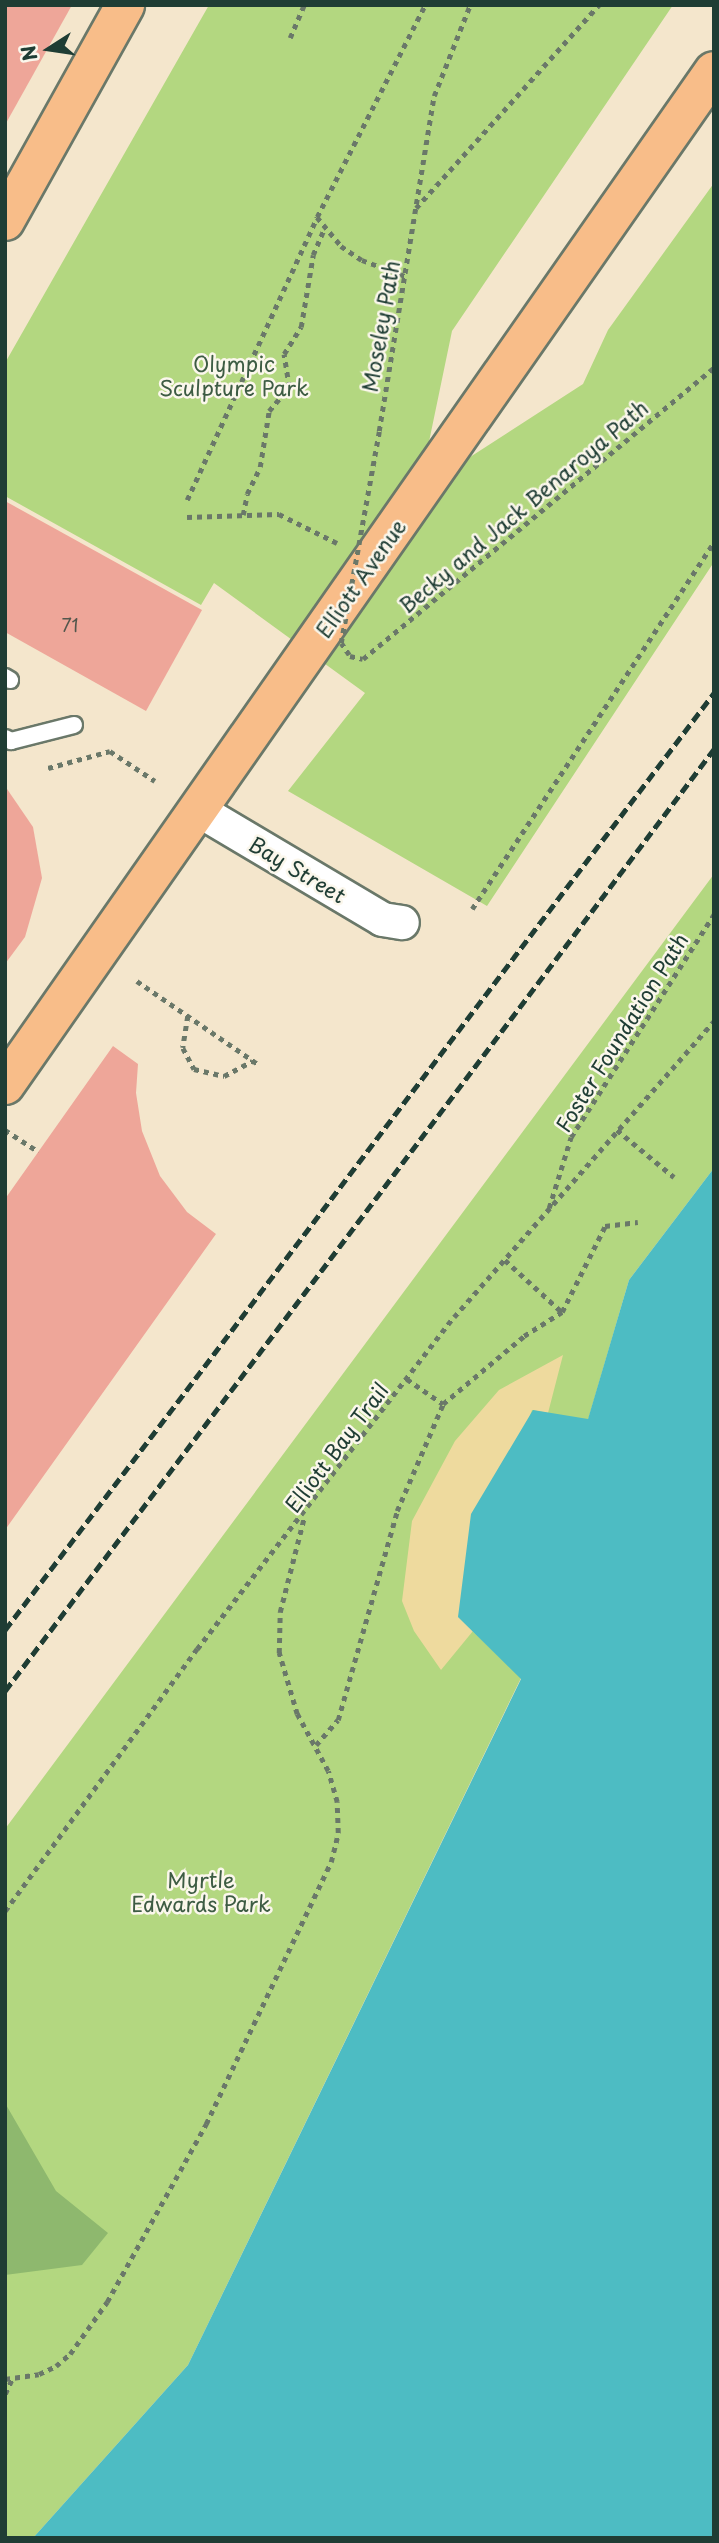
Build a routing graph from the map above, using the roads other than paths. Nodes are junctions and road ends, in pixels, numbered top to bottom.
1 (125, 5) edge
2 (714, 71) edge
3 (5, 221) edge
4 (75, 725) dead end
5 (5, 738) edge
6 (197, 809) junction
7 (402, 922) dead end
8 (5, 1085) edge

1 - 3 main road
2 - 6 main road, Elliott Avenue
4 - 5 lane
6 - 7 street, Bay Street
6 - 8 main road, Elliott Avenue

